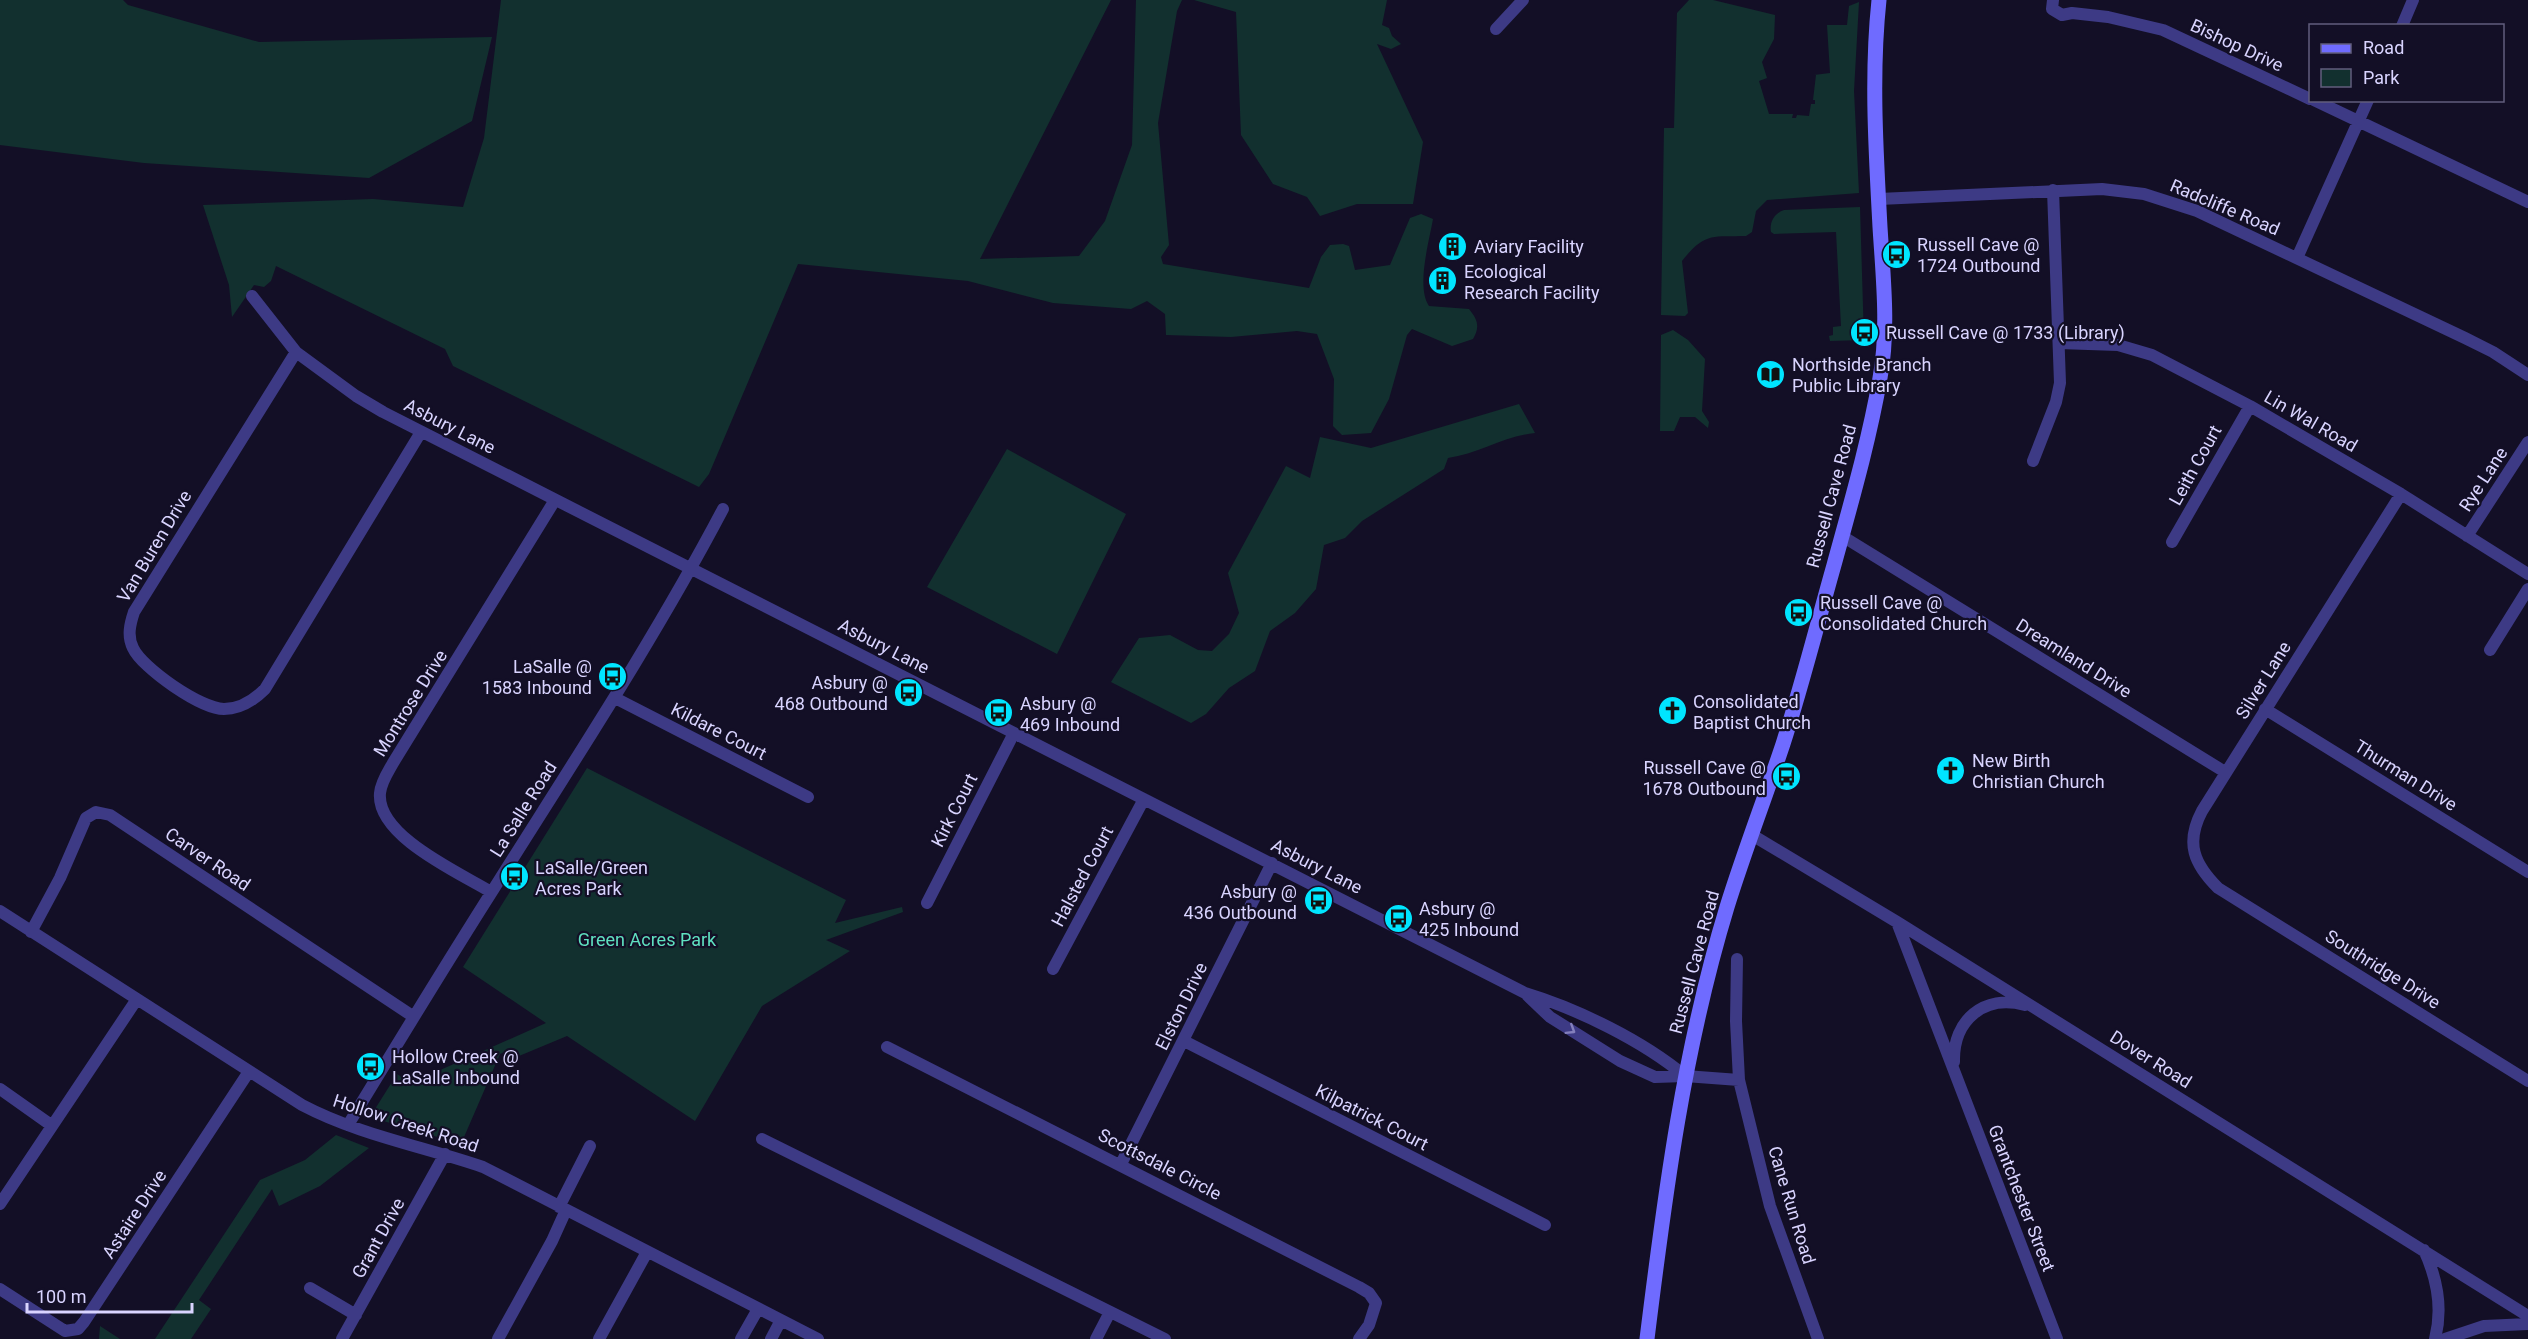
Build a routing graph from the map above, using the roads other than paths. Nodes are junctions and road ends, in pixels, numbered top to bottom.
1 (1523, 0) edge
2 (1879, 0) edge
3 (2053, 0) edge
4 (2414, 0) edge
5 (2403, 24) edge
6 (1496, 29) dead end
7 (2309, 99) edge
8 (2316, 102) edge
9 (2367, 102) edge
10 (2358, 122) junction
11 (2053, 190) junction
12 (1879, 199) junction
13 (2528, 202) edge
14 (2297, 258) junction
15 (252, 296) dead end
16 (2059, 343) junction
17 (296, 352) junction
18 (2528, 375) edge
19 (2250, 406) junction
20 (421, 432) junction
21 (2528, 442) edge
22 (2033, 461) dead end
23 (2401, 494) junction
24 (555, 500) junction
25 (723, 509) dead end
26 (1842, 536) junction
27 (2467, 536) junction
28 (2172, 542) dead end
29 (692, 568) junction
30 (2528, 574) edge
31 (2528, 590) edge
32 (2490, 650) dead end
33 (615, 698) junction
34 (2265, 709) junction
35 (1014, 733) junction
36 (2225, 772) junction
37 (808, 797) dead end
38 (1144, 799) junction
39 (1752, 835) junction
40 (1272, 863) junction
41 (2528, 872) edge
42 (2218, 888) joint
43 (491, 892) junction
44 (927, 903) dead end
45 (0, 911) edge
46 (1897, 921) junction
47 (31, 932) junction
48 (1737, 959) dead end
49 (1053, 969) dead end
50 (1525, 993) junction
51 (137, 999) junction
52 (2035, 1008) junction
53 (414, 1017) junction
54 (1184, 1041) junction
55 (887, 1047) dead end
56 (1954, 1069) junction
57 (249, 1073) junction
58 (1685, 1076) junction
59 (1739, 1080) junction
60 (2528, 1081) edge
61 (0, 1089) edge
62 (51, 1125) junction
63 (348, 1125) junction
64 (762, 1139) dead end
65 (590, 1146) dead end
66 (445, 1154) junction
67 (1121, 1164) junction
68 (0, 1204) edge
69 (562, 1208) junction
70 (1545, 1225) dead end
71 (2423, 1249) junction
72 (647, 1252) junction
73 (310, 1288) dead end
74 (0, 1289) edge
75 (758, 1308) junction
76 (1110, 1312) junction
77 (356, 1316) junction
78 (2528, 1316) edge
79 (781, 1320) junction
80 (2528, 1324) edge
81 (342, 1339) edge
82 (498, 1339) edge
83 (599, 1339) edge
84 (741, 1339) edge
85 (771, 1339) edge
86 (818, 1339) edge
87 (1096, 1339) edge
88 (1165, 1339) edge
89 (1359, 1339) edge
90 (1647, 1339) edge
91 (1818, 1339) edge
92 (2057, 1339) edge
93 (2435, 1339) edge
94 (2445, 1339) edge

1 - 6 street
2 - 12 main road, Russell Cave Road
3 - 7 street, Bishop Drive
4 - 5 street
8 - 10 street, Bishop Drive
9 - 10 street
10 - 13 street, Bishop Drive
10 - 14 street
11 - 12 street, Radcliffe Road
11 - 14 street, Radcliffe Road
11 - 16 street
12 - 26 main road, Russell Cave Road
14 - 18 street, Radcliffe Road
15 - 17 street, Asbury Lane
16 - 19 street, Lin Wal Road
16 - 22 street
17 - 20 street, Asbury Lane
17 - 20 street, Van Buren Drive
19 - 23 street, Lin Wal Road
19 - 28 street, Leith Court
20 - 24 street, Asbury Lane
21 - 27 street, Rye Lane
23 - 27 street, Lin Wal Road
23 - 34 street, Silver Lane
24 - 29 street, Asbury Lane
24 - 43 street, Montrose Drive
25 - 29 street, La Salle Road
26 - 36 street, Dreamland Drive
26 - 39 main road, Russell Cave Road
27 - 30 street, Lin Wal Road
29 - 33 street, La Salle Road
29 - 35 street, Asbury Lane
31 - 32 street
33 - 37 street, Kildare Court
33 - 43 street, La Salle Road
34 - 36 street, Silver Lane
34 - 41 street, Thurman Drive
35 - 38 street, Asbury Lane
35 - 44 street, Kirk Court
36 - 42 street, Silver Lane
38 - 40 street, Asbury Lane
38 - 49 street, Halsted Court
39 - 46 street, Dover Road
39 - 58 main road, Russell Cave Road
40 - 50 street, Asbury Lane
40 - 54 street, Elston Drive
42 - 60 street, Southridge Drive
43 - 53 street, La Salle Road
45 - 47 street, Hollow Creek Road
46 - 52 street, Dover Road
46 - 56 street, Grantchester Street
47 - 51 street, Hollow Creek Road
47 - 53 street, Carver Road
48 - 59 street, Cane Run Road
50 - 58 street, Asbury Lane
50 -> 58 street, Asbury Lane
51 - 57 street, Hollow Creek Road
51 - 62 street
52 - 56 street, Grantchester Street
52 - 71 street, Dover Road
53 - 63 street, La Salle Road
54 - 67 street, Elston Drive
54 - 70 street, Kilpatrick Court
55 - 67 street, Scottsdale Circle
56 - 92 street, Grantchester Street
57 - 63 street, Hollow Creek Road
57 - 74 street, Astaire Drive
58 - 59 street
58 - 90 main road, Russell Cave Road
59 - 91 street, Cane Run Road
61 - 62 street
62 - 68 street
63 - 66 street, Hollow Creek Road
64 - 76 street
65 - 69 street
66 - 69 street, Hollow Creek Road
66 - 77 street, Grant Drive
67 - 89 street, Scottsdale Circle
69 - 72 street, Hollow Creek Road
69 - 82 street
71 - 78 street, Dover Road
71 - 93 street
72 - 75 street, Hollow Creek Road
72 - 83 street
73 - 77 street
75 - 79 street, Hollow Creek Road
75 - 84 street
76 - 87 street
76 - 88 street
77 - 81 street, Grant Drive
79 - 85 street
79 - 86 street, Hollow Creek Road
80 - 94 street

